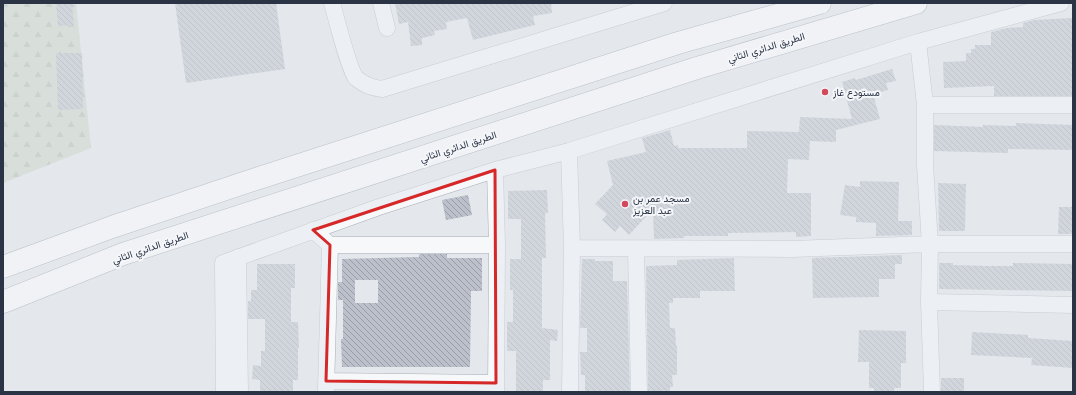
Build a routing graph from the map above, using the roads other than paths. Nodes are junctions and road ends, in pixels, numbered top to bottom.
1 (332, 3) edge
2 (382, 3) edge
3 (664, 3) edge
4 (820, 3) edge
5 (916, 3) edge
6 (1061, 3) edge
7 (387, 28) dead end
8 (918, 42) junction
9 (1073, 104) edge
10 (926, 105) junction
11 (569, 151) junction
12 (495, 170) junction
13 (313, 230) junction
14 (930, 244) junction
15 (1073, 244) edge
16 (330, 245) junction
17 (497, 245) junction
18 (572, 248) junction
19 (636, 248) junction
20 (238, 257) junction
21 (3, 267) edge
22 (3, 302) edge
23 (929, 302) junction
24 (1073, 305) edge
25 (326, 387) edge
26 (496, 388) edge
27 (224, 392) edge
28 (240, 392) edge
29 (570, 392) edge
30 (639, 392) edge
31 (932, 392) edge

1 - 3 street
2 - 7 street
4 - 21 highway
5 - 22 highway, الطريق الدائري الثاني
6 - 8 street
8 - 10 street
8 - 11 street
9 - 10 street
10 - 14 street
11 - 12 street
11 - 18 street
12 - 13 street
12 - 17 street
13 - 16 street
13 - 20 street
14 - 15 street
14 - 19 street
14 - 23 street
16 - 17 street
16 - 25 street
17 - 26 street
18 - 19 street
18 - 29 street
19 - 30 street
20 - 27 street
20 - 28 street
23 - 24 street
23 - 31 street
25 - 26 street

